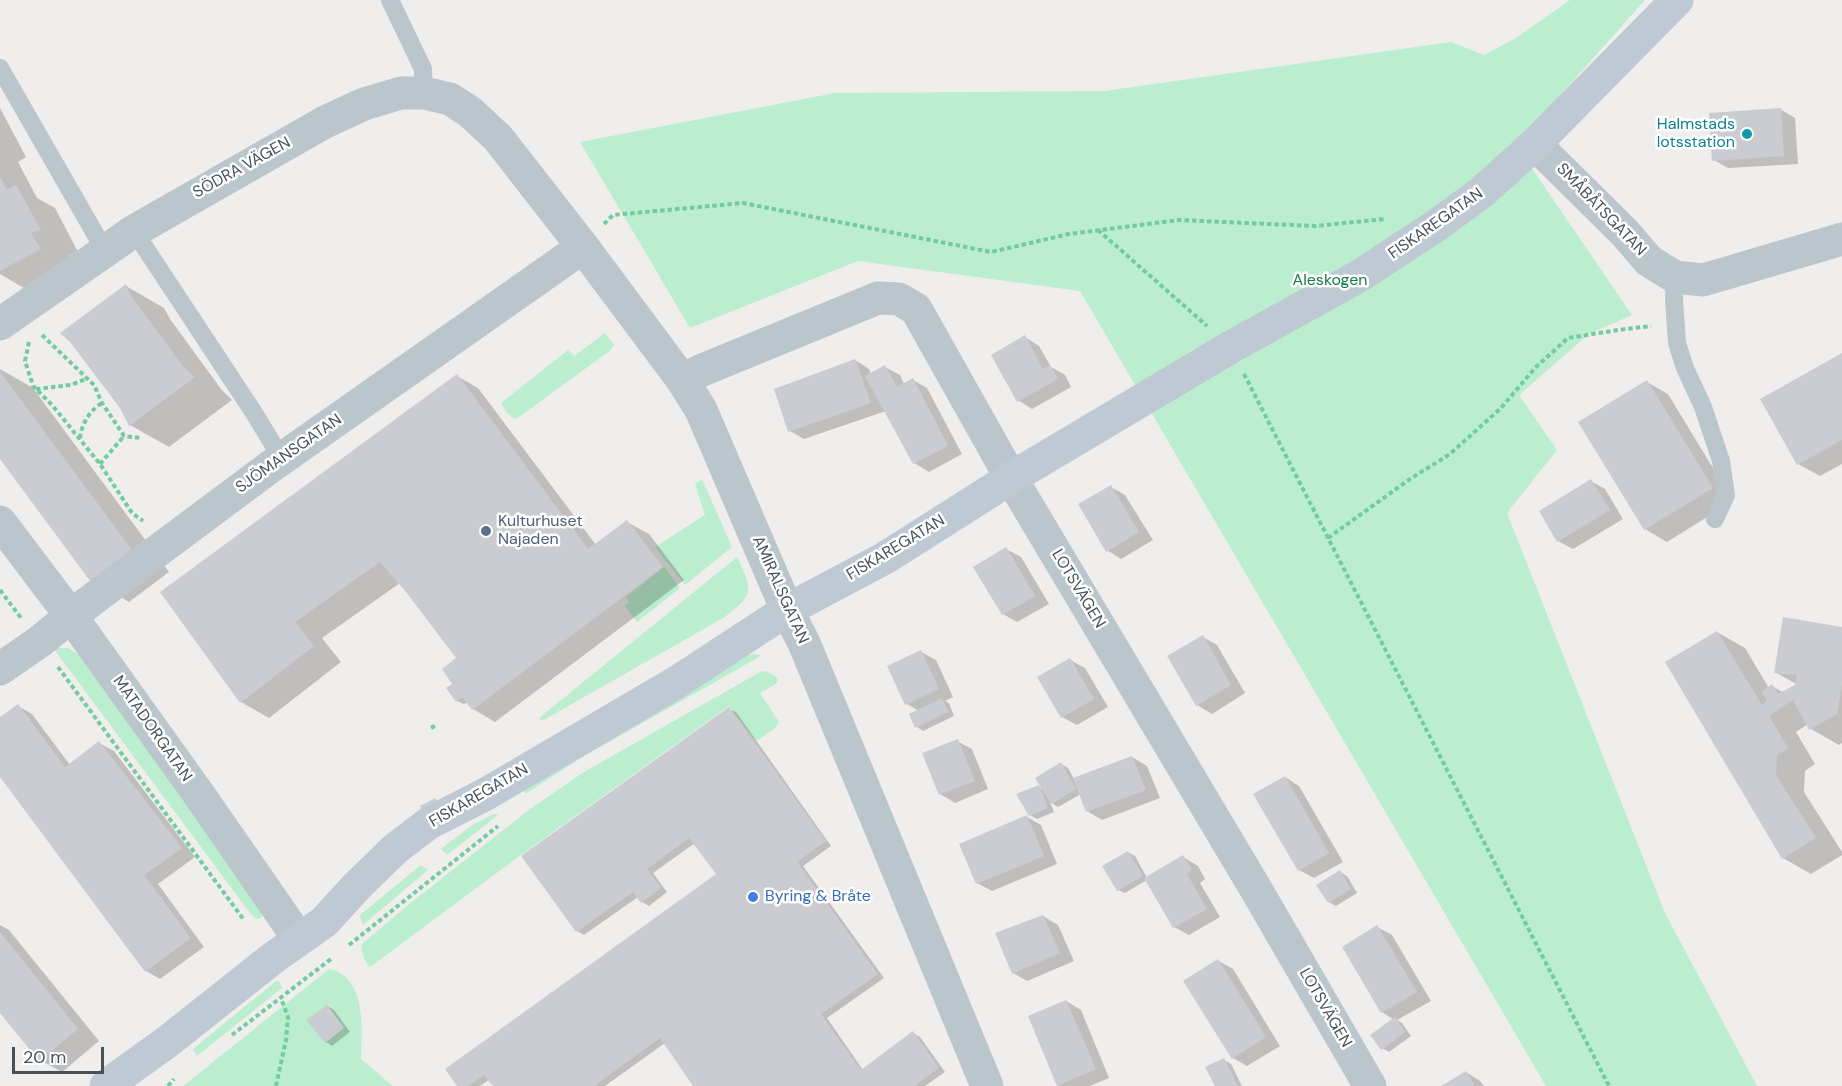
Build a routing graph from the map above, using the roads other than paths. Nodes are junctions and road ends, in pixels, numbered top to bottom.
1 (390, 0) edge
2 (1677, 0) edge
3 (0, 68) edge
4 (424, 93) junction
5 (498, 138) joint
6 (1535, 144) junction
7 (134, 231) junction
8 (1842, 239) edge
9 (583, 246) junction
10 (105, 251) junction
11 (1675, 277) junction
12 (0, 324) edge
13 (684, 381) junction
14 (282, 459) junction
15 (1011, 478) junction
16 (1715, 519) dead end
17 (0, 522) edge
18 (788, 610) junction
19 (71, 616) junction
20 (0, 669) edge
21 (298, 939) junction
22 (106, 1086) edge
23 (987, 1086) edge
24 (1370, 1086) edge

1 - 4 lane
2 - 6 street, FISKAREGATAN
3 - 10 lane
4 - 5 street, SÖDRA VÄGEN
4 - 7 street, SÖDRA VÄGEN
5 - 9 street, AMIRALSGATAN
6 - 11 street, SMÅBÅTSGATAN
6 - 15 street, FISKAREGATAN
7 - 10 street, SÖDRA VÄGEN
7 - 14 lane
8 - 11 street, SMÅBÅTSGATAN
9 - 13 street, AMIRALSGATAN
9 - 14 street, SJÖMANSGATAN
10 - 12 street, SÖDRA VÄGEN
11 - 16 lane
13 - 15 street, LOTSVÄGEN
13 - 18 street, AMIRALSGATAN
14 - 19 street, SJÖMANSGATAN
15 - 18 street, FISKAREGATAN
15 - 24 street, LOTSVÄGEN
17 - 19 street, MATADORGATAN
18 - 21 street, FISKAREGATAN
18 - 23 street, AMIRALSGATAN
19 - 20 street, SJÖMANSGATAN
19 - 21 street, MATADORGATAN
21 - 22 street, FISKAREGATAN

